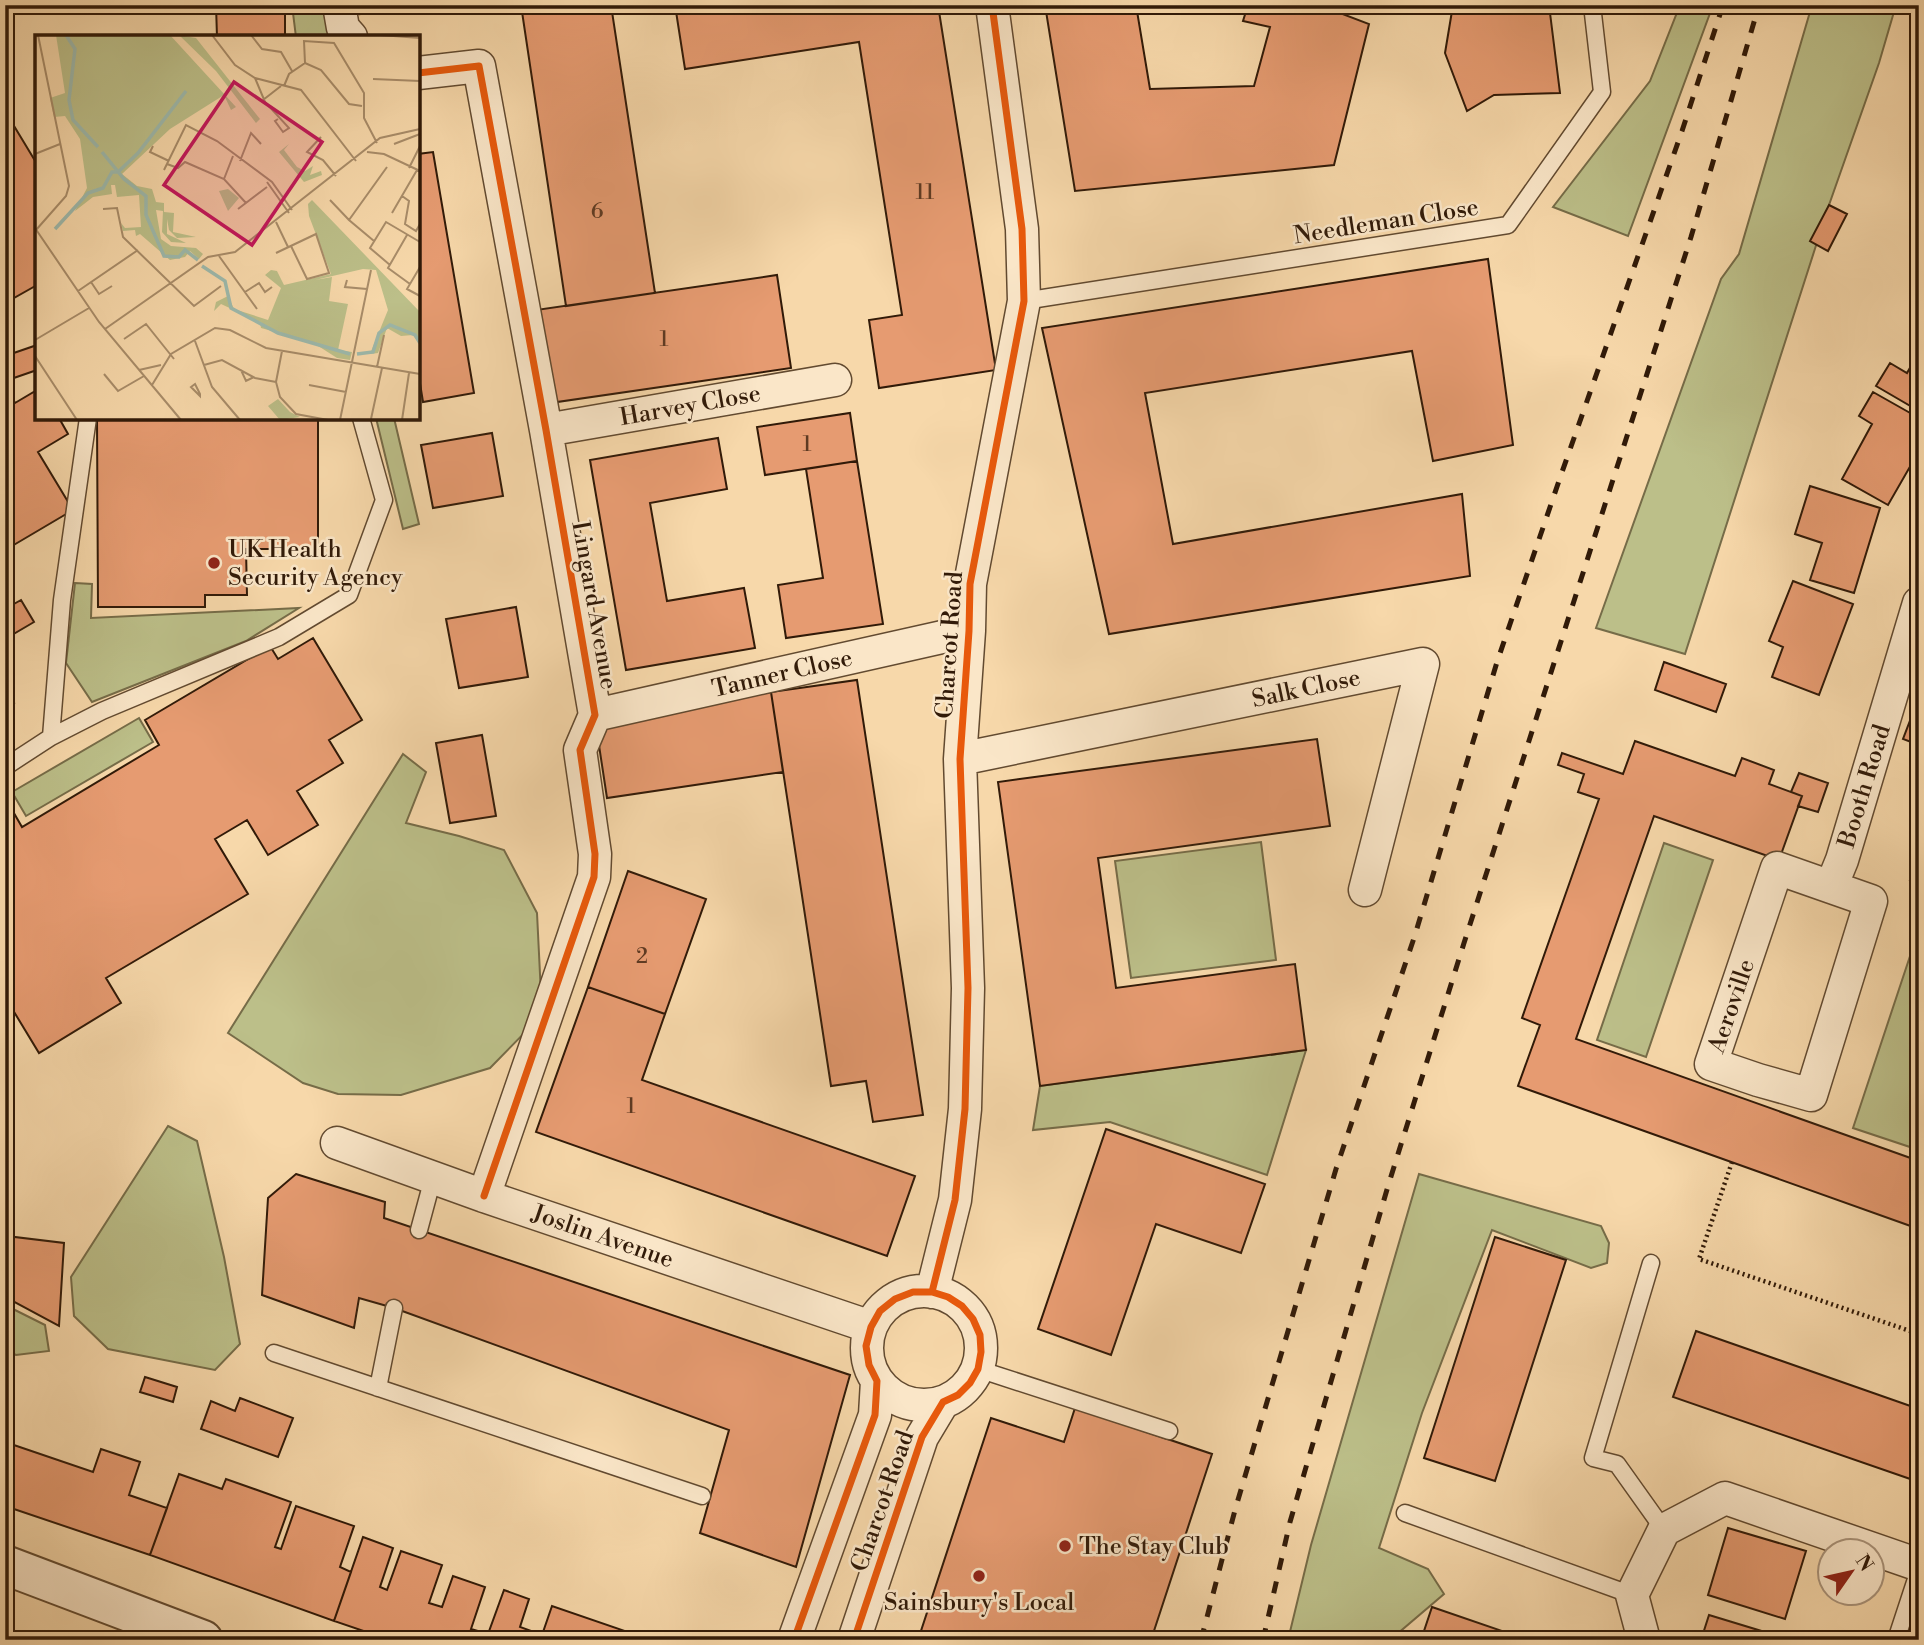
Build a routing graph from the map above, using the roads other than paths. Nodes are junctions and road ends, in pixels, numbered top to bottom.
1 (339, 5) edge
2 (992, 5) edge
3 (1592, 5) edge
4 (349, 35) edge
5 (420, 73) edge
6 (1024, 301) junction
7 (835, 380) dead end
8 (88, 420) edge
9 (362, 420) edge
10 (545, 430) junction
11 (1919, 603) edge
12 (969, 631) junction
13 (595, 715) junction
14 (51, 737) junction
15 (960, 759) junction
16 (5, 767) edge
17 (1831, 887) junction
18 (1365, 890) dead end
19 (337, 1143) dead end
20 (433, 1178) junction
21 (484, 1196) junction
22 (419, 1230) dead end
23 (1651, 1263) dead end
24 (932, 1292) junction
25 (394, 1308) dead end
26 (871, 1327) junction
27 (274, 1353) dead end
28 (978, 1369) junction
29 (877, 1381) junction
30 (378, 1388) junction
31 (943, 1402) junction
32 (1169, 1431) dead end
33 (702, 1496) dead end
34 (1405, 1513) dead end
35 (1664, 1530) junction
36 (5, 1565) edge
37 (1919, 1568) edge
38 (1632, 1595) junction
39 (204, 1640) edge
40 (794, 1640) edge
41 (854, 1640) edge
42 (1644, 1640) edge
43 (1896, 1640) edge

1 - 4 street
2 - 6 street, Charcot Road
3 - 6 lane, Needleman Close
5 - 10 street, Lingard Avenue
6 - 12 street, Charcot Road
7 - 10 street, Harvey Close
8 - 14 lane
9 - 14 lane
10 - 13 street, Lingard Avenue
11 - 17 street, Booth Road
12 - 13 street, Tanner Close
12 - 15 street, Charcot Road
13 - 21 street, Lingard Avenue
14 - 16 lane
15 - 18 street, Salk Close
15 - 24 street, Charcot Road
17 - 17 street, Aeroville
19 - 20 street, Joslin Avenue
20 - 21 street, Joslin Avenue
20 - 22 lane
21 - 26 street, Joslin Avenue
23 - 35 lane
24 - 26 street
24 - 28 street
25 - 30 lane
26 - 29 street, Charcot Road
27 - 30 lane
28 - 31 street, Charcot Road
28 - 32 lane
29 - 31 street, Charcot Road
29 - 40 street, Charcot Road
30 - 33 lane
31 - 41 street, Charcot Road
34 - 38 lane
35 - 37 street
35 - 38 street
36 - 39 street
37 - 43 lane
38 - 42 street

